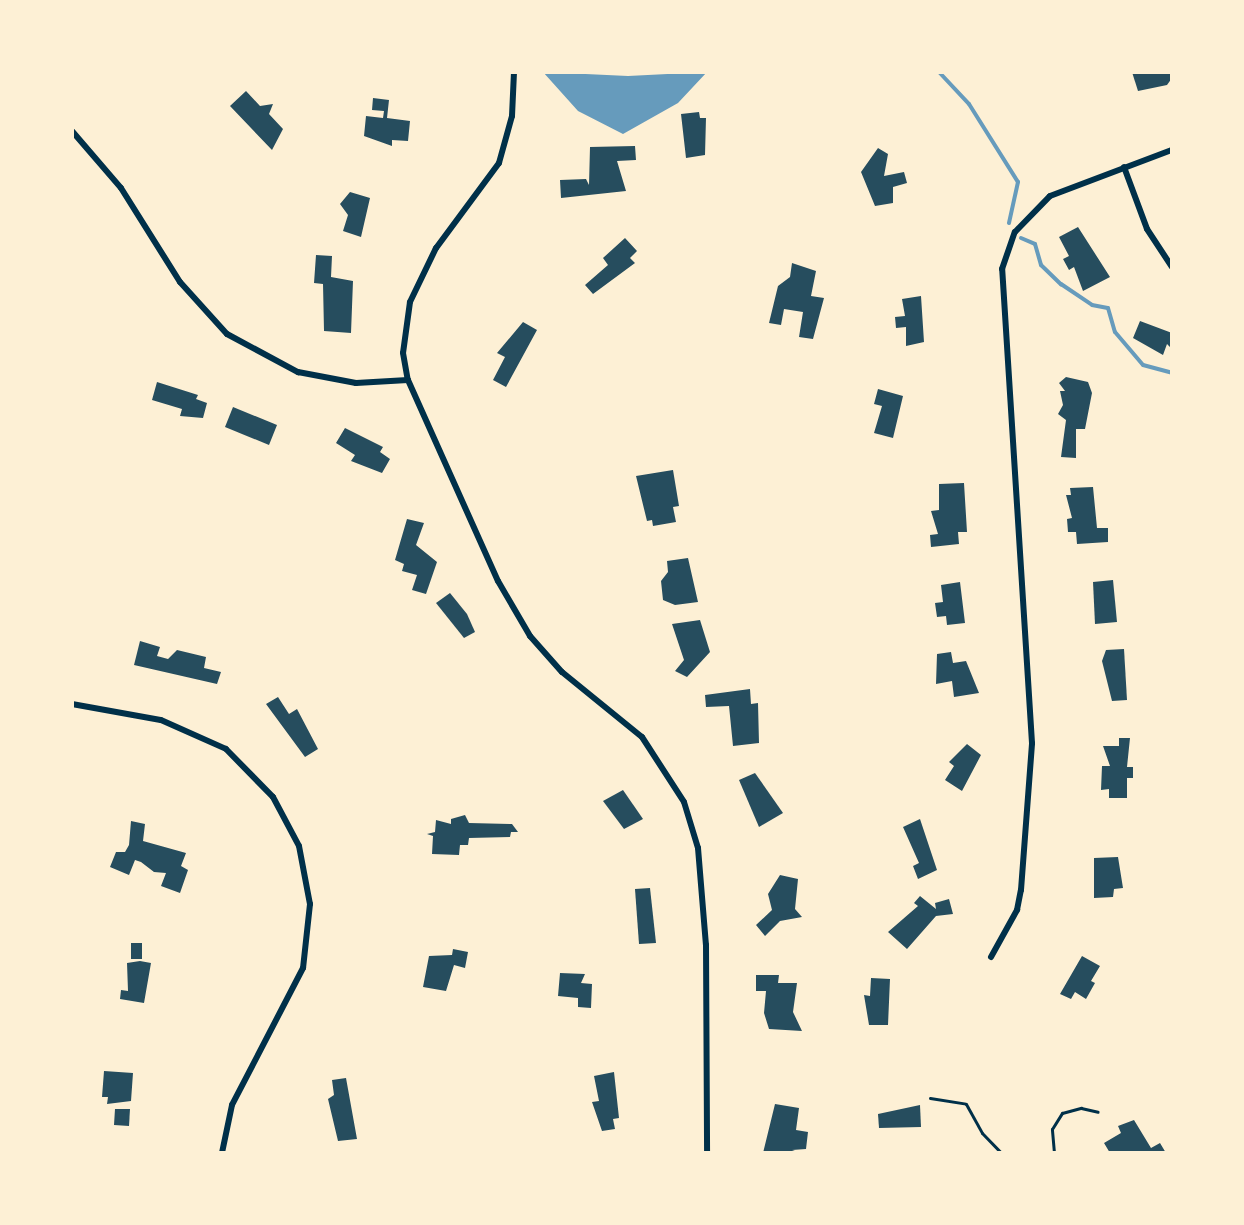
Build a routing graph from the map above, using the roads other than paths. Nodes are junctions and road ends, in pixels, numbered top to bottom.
1 (514, 72) edge
2 (72, 131) edge
3 (1172, 150) edge
4 (1124, 167) junction
5 (1172, 267) edge
6 (408, 380) junction
7 (72, 704) edge
8 (991, 957) dead end
9 (930, 1098) dead end
10 (1098, 1112) dead end
11 (222, 1153) edge
12 (707, 1153) edge
13 (1001, 1153) edge
14 (1054, 1153) edge

1 - 6 street
2 - 6 street
3 - 4 street
4 - 5 street
4 - 8 street
6 - 12 street
7 - 11 street
9 - 13 lane
10 - 14 lane

